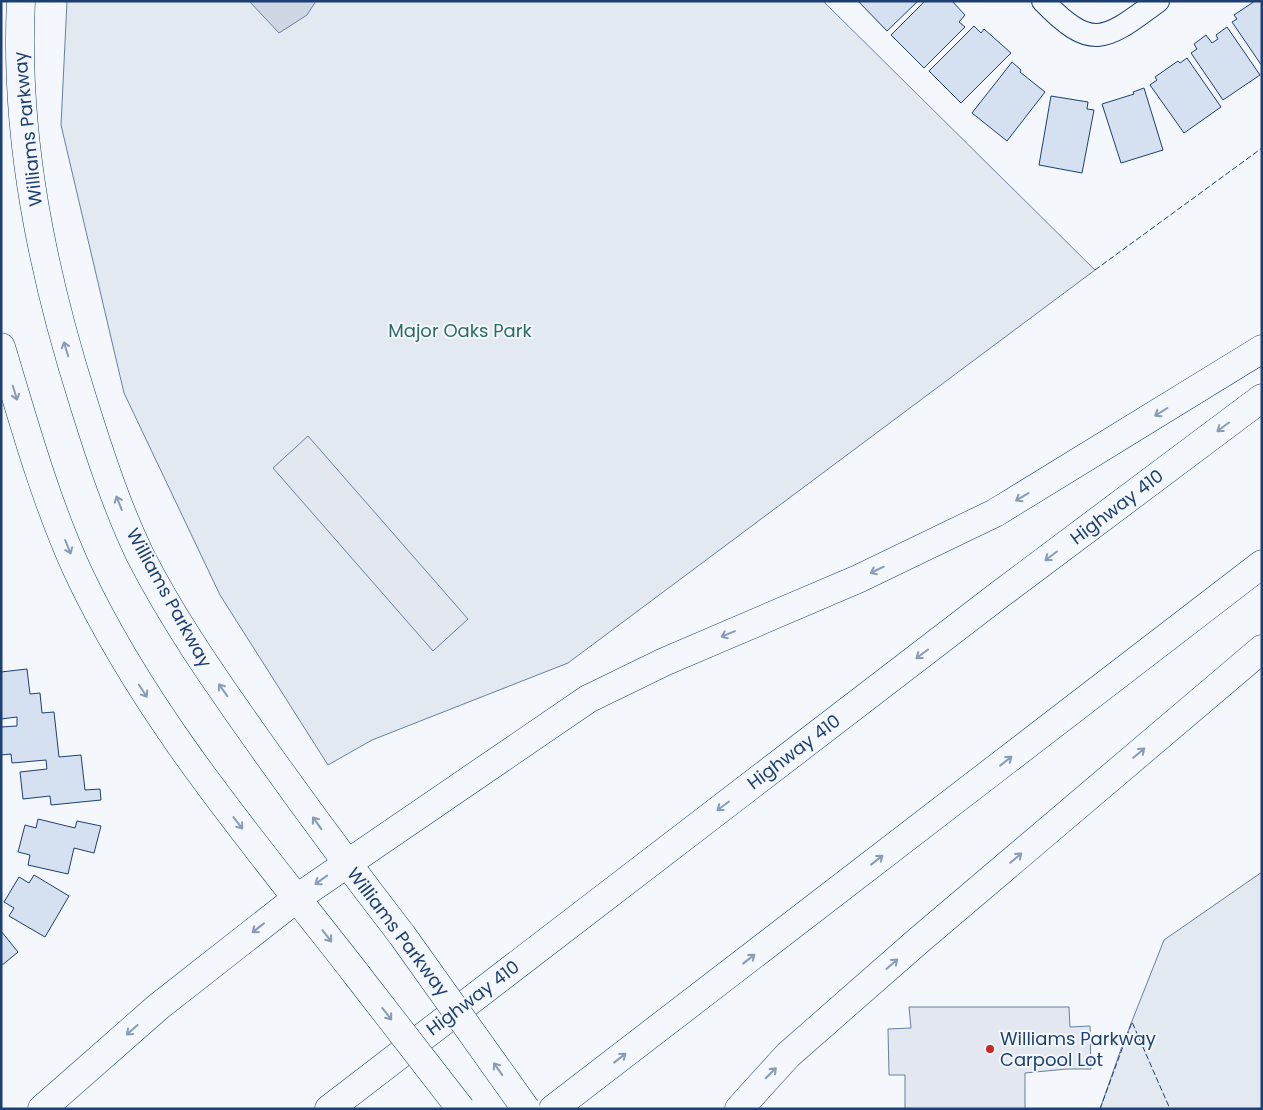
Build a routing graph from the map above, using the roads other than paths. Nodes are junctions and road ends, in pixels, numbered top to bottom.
1 (21, 1) edge
2 (1043, 1) edge
3 (1158, 1) edge
4 (1, 346) edge
5 (1262, 349) edge
6 (1262, 398) edge
7 (1262, 564) edge
8 (1262, 649) edge
9 (346, 862) junction
10 (297, 898) junction
11 (596, 1076) junction
12 (42, 1109) edge
13 (329, 1109) edge
14 (461, 1109) edge
15 (526, 1109) edge
16 (553, 1109) edge
17 (574, 1109) edge
18 (738, 1109) edge

9 -> 1 main road, Williams Parkway
2 - 3 street
4 -> 10 main road
5 -> 9 main road
6 -> 13 main road, Highway 410
11 -> 7 main road
18 -> 8 main road
9 -> 10 main road
15 -> 9 main road, Williams Parkway, bridge
10 -> 12 main road
10 -> 14 main road, bridge
11 - 16 main road
11 - 17 main road

